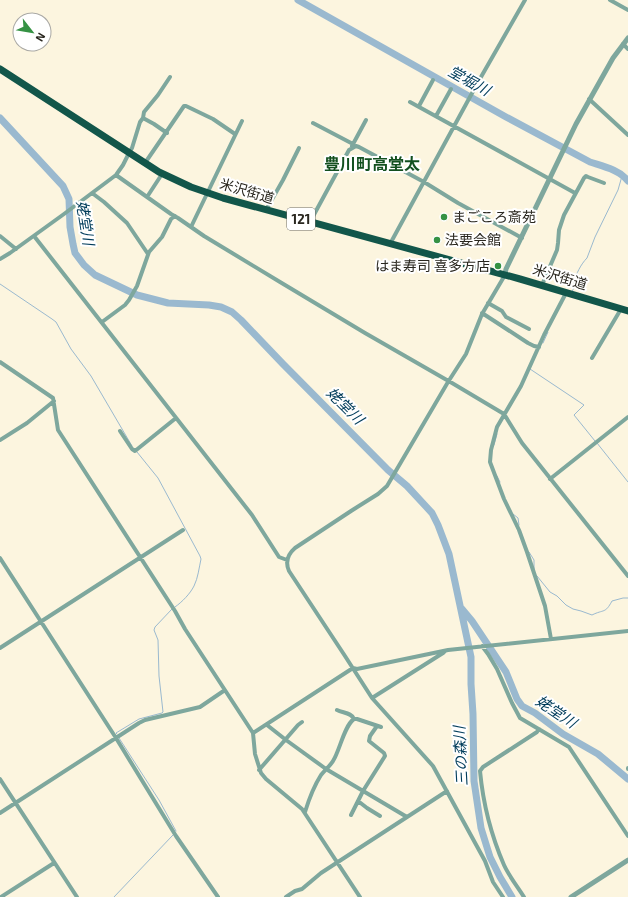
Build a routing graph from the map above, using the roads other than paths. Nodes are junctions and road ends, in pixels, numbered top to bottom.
1 (525, 0) edge
2 (610, 0) edge
3 (628, 10) edge
4 (628, 38) edge
5 (623, 44) junction
6 (628, 49) edge
7 (0, 70) edge
8 (170, 77) dead end
9 (433, 80) dead end
10 (451, 89) dead end
11 (589, 99) junction
12 (410, 102) dead end
13 (419, 106) junction
14 (436, 116) junction
15 (143, 118) junction
16 (366, 120) dead end
17 (242, 121) dead end
18 (313, 123) dead end
19 (454, 126) junction
20 (627, 132) edge
21 (167, 133) junction
22 (235, 134) junction
23 (353, 146) junction
24 (299, 148) dead end
25 (130, 153) junction
26 (145, 163) junction
27 (162, 174) junction
28 (116, 175) junction
29 (549, 179) junction
30 (424, 182) junction
31 (604, 183) dead end
32 (92, 193) junction
33 (207, 193) junction
34 (575, 193) junction
35 (147, 197) junction
36 (266, 210) junction
37 (175, 216) junction
38 (310, 222) junction
39 (191, 227) junction
40 (0, 236) edge
41 (34, 236) junction
42 (522, 238) junction
43 (390, 244) junction
44 (16, 249) junction
45 (148, 254) junction
46 (0, 259) edge
47 (505, 274) junction
48 (542, 285) junction
49 (566, 293) junction
50 (488, 303) junction
51 (625, 310) edge
52 (482, 313) junction
53 (102, 322) junction
54 (529, 328) dead end
55 (539, 347) junction
56 (592, 358) dead end
57 (0, 362) edge
58 (448, 382) junction
59 (54, 401) junction
60 (504, 414) junction
61 (628, 417) edge
62 (176, 418) junction
63 (120, 431) dead end
64 (0, 440) edge
65 (550, 479) junction
66 (183, 530) dead end
67 (140, 557) junction
68 (0, 558) edge
69 (287, 560) junction
70 (628, 576) edge
71 (41, 622) junction
72 (628, 631) edge
73 (551, 639) junction
74 (481, 647) junction
75 (0, 648) edge
76 (446, 650) junction
77 (353, 668) junction
78 (225, 690) junction
79 (372, 698) junction
80 (337, 710) dead end
81 (354, 719) junction
82 (302, 722) dead end
83 (267, 725) junction
84 (539, 729) junction
85 (253, 733) junction
86 (116, 738) junction
87 (286, 740) junction
88 (326, 769) junction
89 (259, 770) junction
90 (0, 779) edge
91 (363, 791) junction
92 (447, 791) junction
93 (358, 801) junction
94 (16, 803) junction
95 (304, 812) junction
96 (0, 813) edge
97 (351, 815) dead end
98 (380, 816) dead end
99 (408, 817) junction
100 (628, 836) edge
101 (628, 860) edge
102 (54, 863) junction
103 (338, 863) junction
104 (1, 897) edge
105 (77, 897) edge
106 (218, 897) edge
107 (286, 897) edge
108 (360, 897) edge
109 (503, 897) edge
110 (524, 897) edge
111 (570, 897) edge

1 - 19 street
2 - 3 street
4 - 5 street
5 - 6 street
5 - 11 street
7 - 25 highway, 米沢街道 / 121
8 - 15 street
9 - 13 street
10 - 14 street
11 - 20 street
11 - 29 street
12 - 13 street
13 - 14 street
14 - 19 street
15 - 21 street
15 - 25 street
16 - 23 street
17 - 22 street
18 - 23 street
19 - 29 street
19 - 30 street
21 - 22 street
21 - 26 street
22 - 33 street
23 - 30 street
23 - 38 street
24 - 36 street
25 - 26 highway, 米沢街道 / 121
25 - 28 street
26 - 27 highway, 米沢街道 / 121
27 - 33 highway, 米沢街道 / 121
27 - 35 street
28 - 32 street
28 - 35 street
29 - 34 street
29 - 42 street
30 - 42 street
30 - 43 street
31 - 34 street
32 - 41 street
32 - 45 street
33 - 36 highway, 米沢街道 / 121
33 - 39 street
34 - 48 street
35 - 37 street
36 - 38 highway, 米沢街道 / 121
37 - 39 street
37 - 45 street
38 - 43 highway, 米沢街道 / 121
39 - 58 street
40 - 44 street
41 - 44 street
41 - 53 street
42 - 47 street
43 - 47 highway, 米沢街道 / 121
44 - 46 street
45 - 53 street
47 - 48 highway, 米沢街道 / 121
47 - 50 street
48 - 49 highway, 米沢街道 / 121
49 - 51 highway, 米沢街道 / 121
49 - 55 street
50 - 52 street
50 - 54 street
51 - 56 street
52 - 55 street
52 - 58 street
53 - 62 street
55 - 60 street
57 - 59 street
58 - 60 street
58 - 69 street
59 - 64 street
59 - 67 street
60 - 65 street
60 - 73 street
61 - 65 street
62 - 63 street
62 - 69 street
65 - 70 street
66 - 67 street
67 - 71 street
67 - 78 street
68 - 71 street
69 - 77 street
71 - 75 street
71 - 86 street
72 - 73 street
73 - 74 street
74 - 76 street
74 - 84 street
76 - 77 street
76 - 79 street
77 - 79 street
77 - 83 street
78 - 85 street
78 - 86 street
79 - 92 street
80 - 81 street
81 - 88 street
81 - 91 street
82 - 87 street
83 - 85 street
83 - 87 street
84 - 100 street
84 - 110 street
85 - 89 street
86 - 94 street
86 - 106 street
87 - 88 street
87 - 89 street
88 - 91 street
88 - 95 street
89 - 95 street
90 - 94 street
91 - 93 street
91 - 99 street
92 - 99 street
92 - 109 street
93 - 97 street
93 - 98 street
94 - 96 street
94 - 102 street
95 - 103 street
99 - 103 street
101 - 111 street
102 - 104 street
102 - 105 street
103 - 107 street
103 - 108 street

